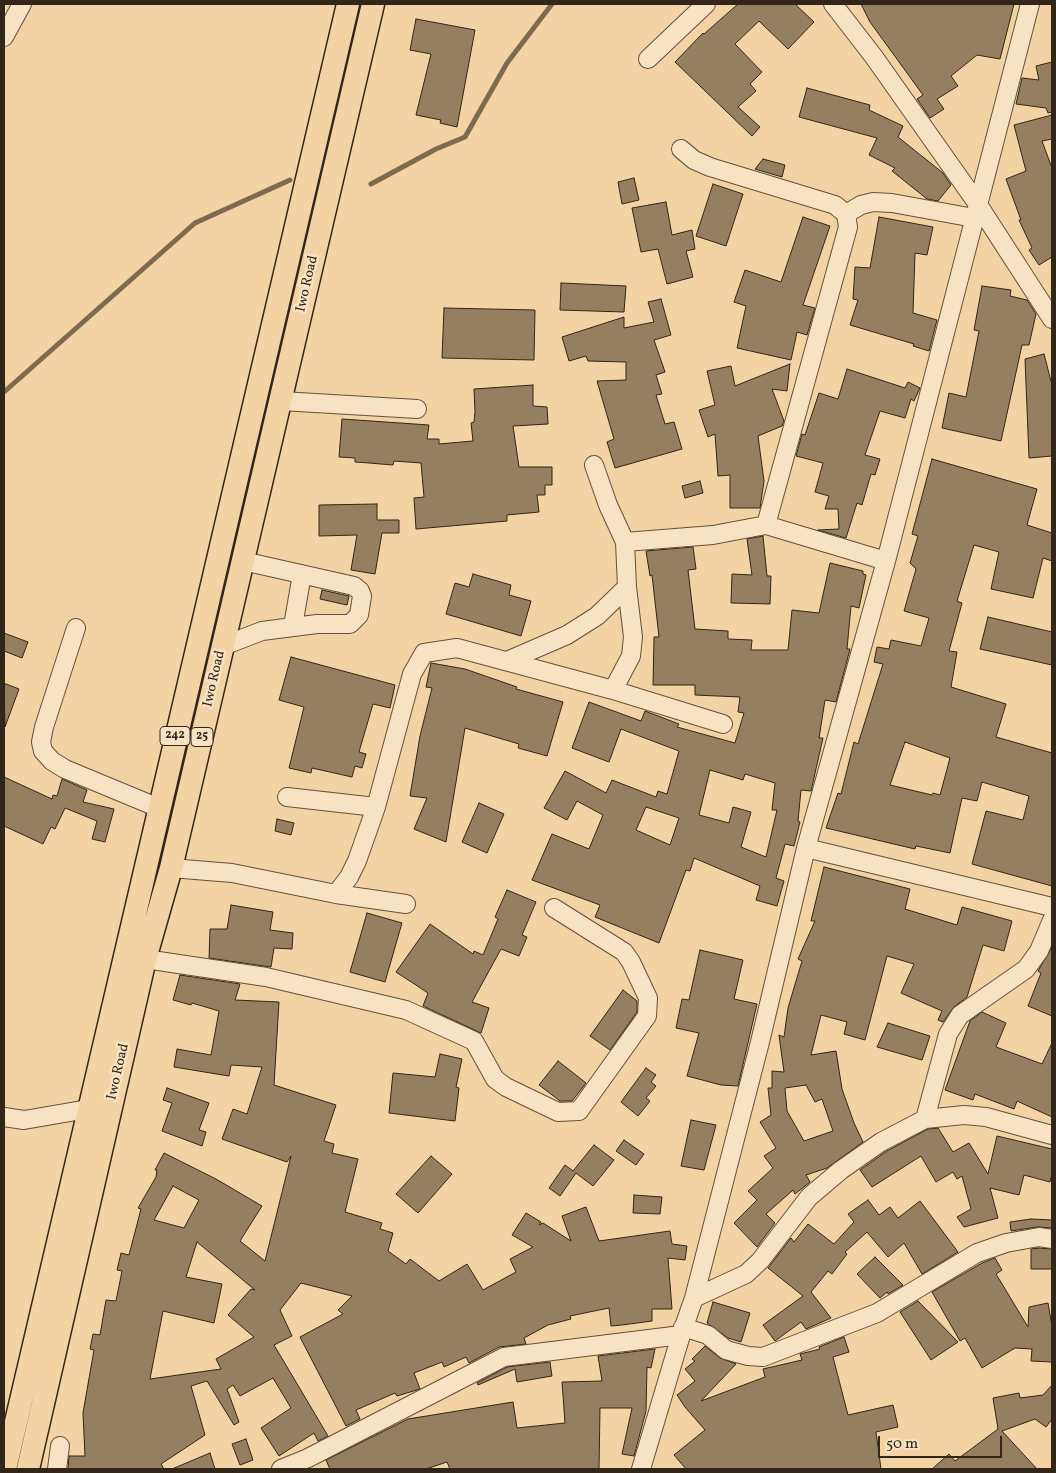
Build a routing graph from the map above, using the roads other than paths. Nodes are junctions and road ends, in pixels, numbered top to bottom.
1 (22, 4) edge
2 (348, 4) edge
3 (373, 4) edge
4 (706, 4) edge
5 (833, 4) edge
6 (1030, 4) edge
7 (4, 37) edge
8 (648, 59) dead end
9 (681, 149) dead end
10 (975, 210) junction
11 (846, 214) junction
12 (1052, 319) edge
13 (281, 401) junction
14 (417, 409) dead end
15 (594, 465) dead end
16 (766, 525) junction
17 (625, 542) junction
18 (243, 561) junction
19 (886, 561) junction
20 (302, 574) junction
21 (627, 588) junction
22 (293, 626) junction
23 (76, 628) dead end
24 (223, 646) junction
25 (507, 662) junction
26 (613, 690) junction
27 (723, 724) dead end
28 (175, 738) junction
29 (200, 743) junction
30 (286, 797) dead end
31 (376, 807) junction
32 (159, 808) junction
33 (806, 848) junction
34 (171, 868) junction
35 (336, 894) junction
36 (406, 904) dead end
37 (1052, 907) edge
38 (554, 908) dead end
39 (1052, 920) edge
40 (145, 960) junction
41 (88, 1109) junction
42 (4, 1117) edge
43 (925, 1119) junction
44 (1052, 1135) edge
45 (1052, 1239) edge
46 (694, 1298) junction
47 (682, 1331) junction
48 (60, 1446) dead end
49 (5, 1469) edge
50 (28, 1469) edge
51 (57, 1469) edge
52 (281, 1469) edge
53 (641, 1469) edge

1 - 7 street
2 - 28 main road, Iwo Road / 242
3 - 13 main road, Iwo Road / 25
4 - 8 street
5 - 10 street
6 - 10 street
9 - 11 street
10 - 11 street
10 - 12 street
10 - 19 street
11 - 16 street
13 - 14 street
13 - 18 main road, Iwo Road / 25
15 - 17 street
16 - 17 street
16 - 19 street
17 - 21 street
18 - 20 street
18 - 24 main road, Iwo Road / 25
19 - 33 street
20 - 22 street
20 - 22 street
21 - 25 street
21 - 26 street
22 - 24 street
23 - 32 street
24 - 29 main road, Iwo Road / 25
25 - 26 street
25 - 31 street
26 - 27 street
28 - 29 main road
28 - 32 main road, Iwo Road / 242
29 - 34 main road, Iwo Road / 25
30 - 31 street
31 - 35 street
32 - 41 main road, Iwo Road / 242
33 - 37 street
33 - 46 street
34 - 35 street
34 - 40 main road, Iwo Road / 25
35 - 36 street
38 - 40 street
39 - 43 street
40 - 50 main road, Iwo Road / 25
41 - 42 street
41 - 49 main road, Iwo Road / 242
43 - 44 street
43 - 46 street
45 - 47 street
46 - 47 street
47 - 52 street
47 - 53 street
48 - 51 street

